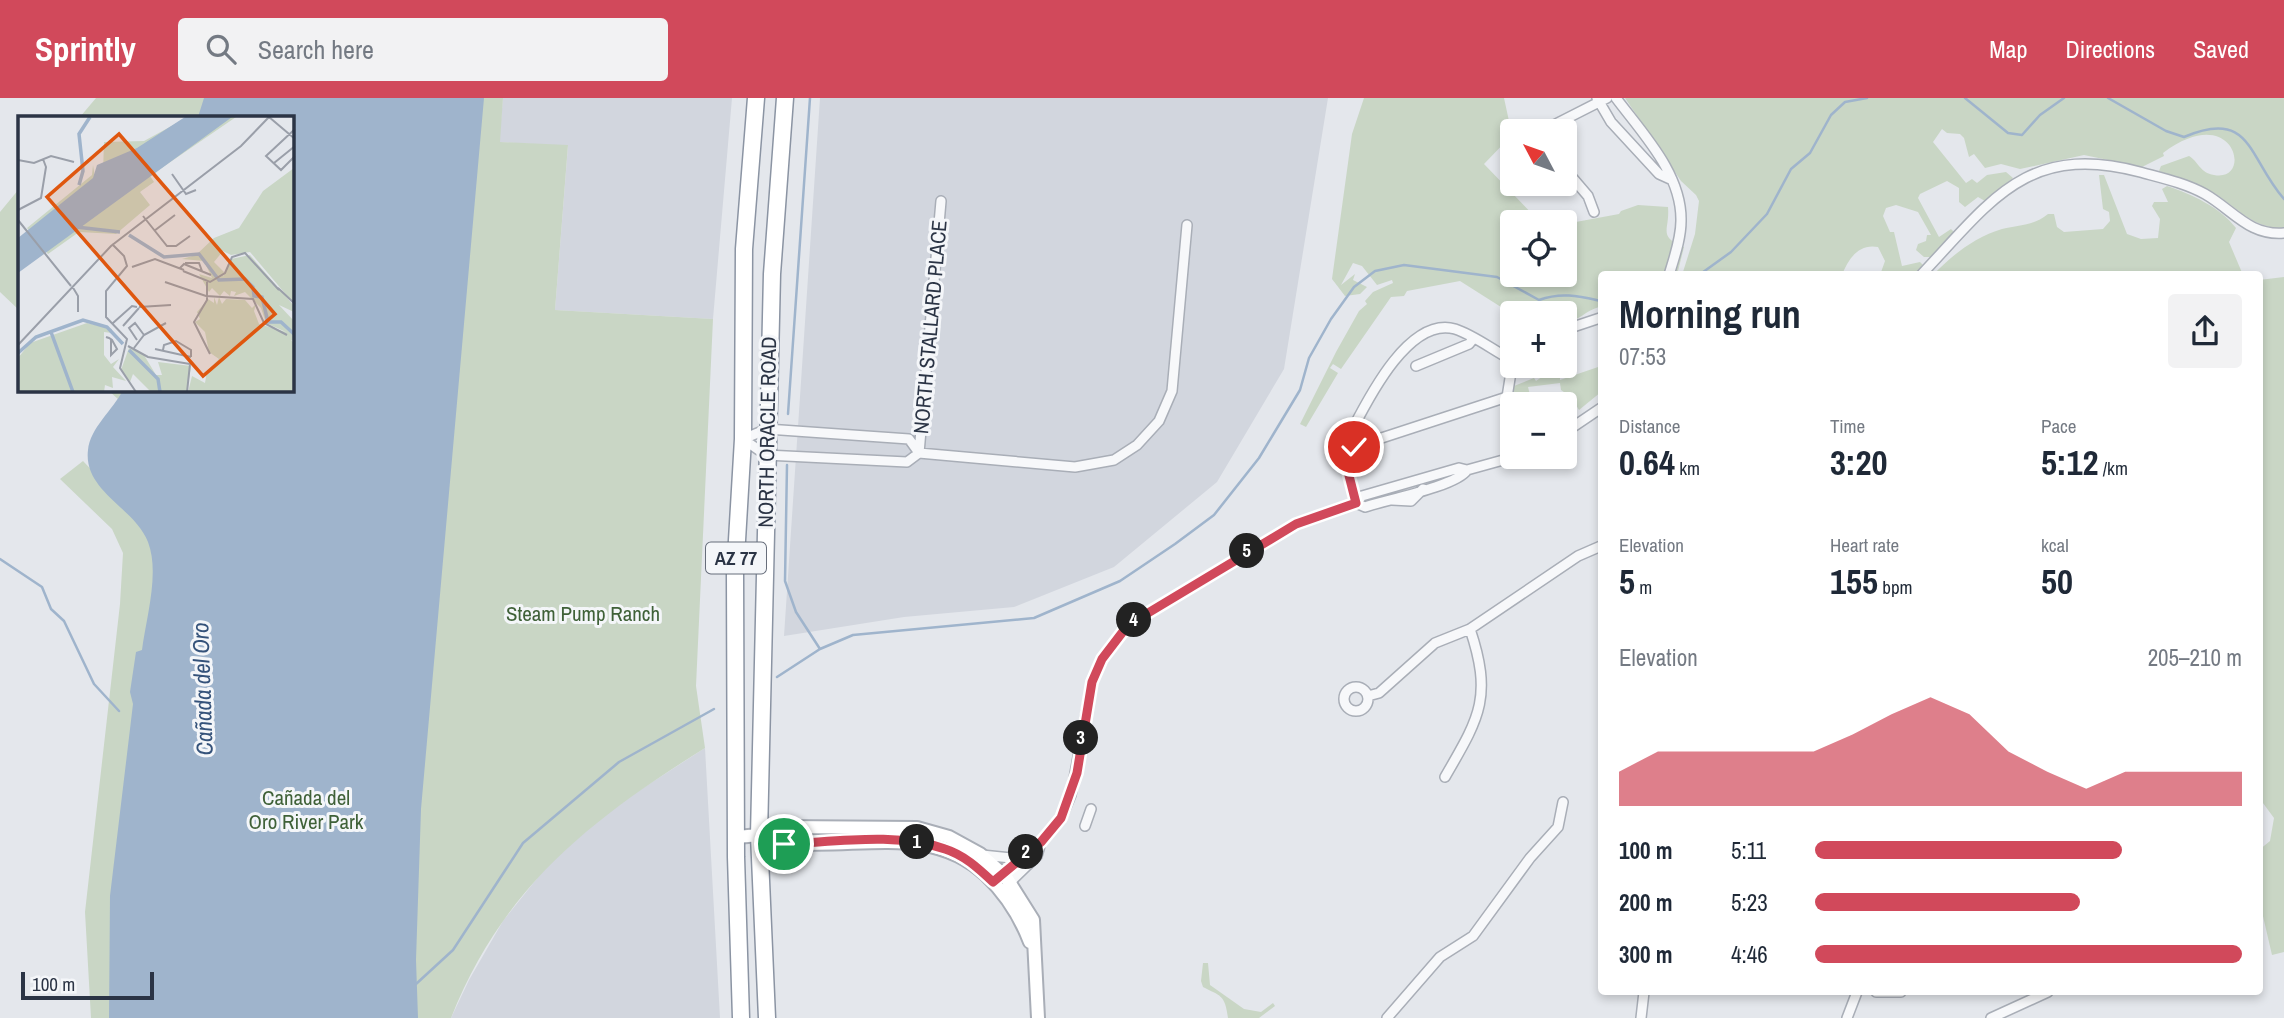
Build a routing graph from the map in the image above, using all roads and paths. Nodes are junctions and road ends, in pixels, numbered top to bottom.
1 (755, 98) edge
2 (785, 98) edge
3 (1616, 98) edge
4 (1600, 99) edge
5 (1564, 119) edge
6 (1670, 179) junction
7 (1577, 183) edge
8 (941, 201) dead end
9 (1594, 212) dead end
10 (1186, 225) dead end
11 (2284, 233) edge
12 (1670, 271) edge
13 (1926, 271) edge
14 (1598, 319) edge
15 (1577, 326) edge
16 (1473, 339) junction
17 (1500, 354) edge
18 (1416, 366) dead end
19 (1500, 399) edge
20 (1598, 410) edge
21 (1577, 424) edge
22 (767, 429) junction
23 (1351, 432) dead end
24 (743, 439) junction
25 (919, 453) junction
26 (766, 455) junction
27 (1500, 461) edge
28 (1467, 470) junction
29 (1356, 503) junction
30 (1598, 547) edge
31 (1470, 629) junction
32 (1368, 696) dead end
33 (1445, 777) dead end
34 (1563, 802) dead end
35 (1091, 809) dead end
36 (1085, 826) dead end
37 (759, 835) junction
38 (737, 837) junction
39 (1041, 842) junction
40 (1025, 854) junction
41 (981, 855) junction
42 (1001, 882) junction
43 (1644, 995) edge
44 (1856, 995) edge
45 (2041, 995) edge
46 (741, 1018) edge
47 (767, 1018) edge
48 (1038, 1018) edge
49 (1387, 1018) edge
50 (1640, 1018) edge
51 (1847, 1018) edge
52 (1991, 1018) edge

1 - 24 highway, NORTH ORACLE ROAD / AZ 77
2 - 22 highway, NORTH ORACLE ROAD / AZ 77
3 - 6 street
4 - 5 street
4 - 6 street
6 - 12 street
7 - 9 street
8 - 25 street, NORTH STALLARD PLACE
10 - 25 street
11 - 13 street
14 - 15 street
16 - 17 street
16 - 18 street
16 - 23 street
19 - 29 street
20 - 21 street
22 - 24 street
22 - 25 street
22 - 26 highway, NORTH ORACLE ROAD / AZ 77
24 - 26 street
24 - 38 highway, NORTH ORACLE ROAD / AZ 77
25 - 26 street
26 - 37 highway, NORTH ORACLE ROAD / AZ 77
27 - 28 street
28 - 29 street
28 - 29 street
29 - 39 street
30 - 31 street
31 - 32 street
31 - 33 street
34 - 49 street
35 - 36 street
37 - 38 street
37 - 41 street
37 - 42 street
37 - 47 highway, NORTH ORACLE ROAD / AZ 77
38 - 46 highway, NORTH ORACLE ROAD / AZ 77
39 - 40 street
39 - 42 street
40 - 41 street
40 - 42 street
41 - 42 street
42 - 48 street
43 - 50 street
44 - 51 street
45 - 52 street

